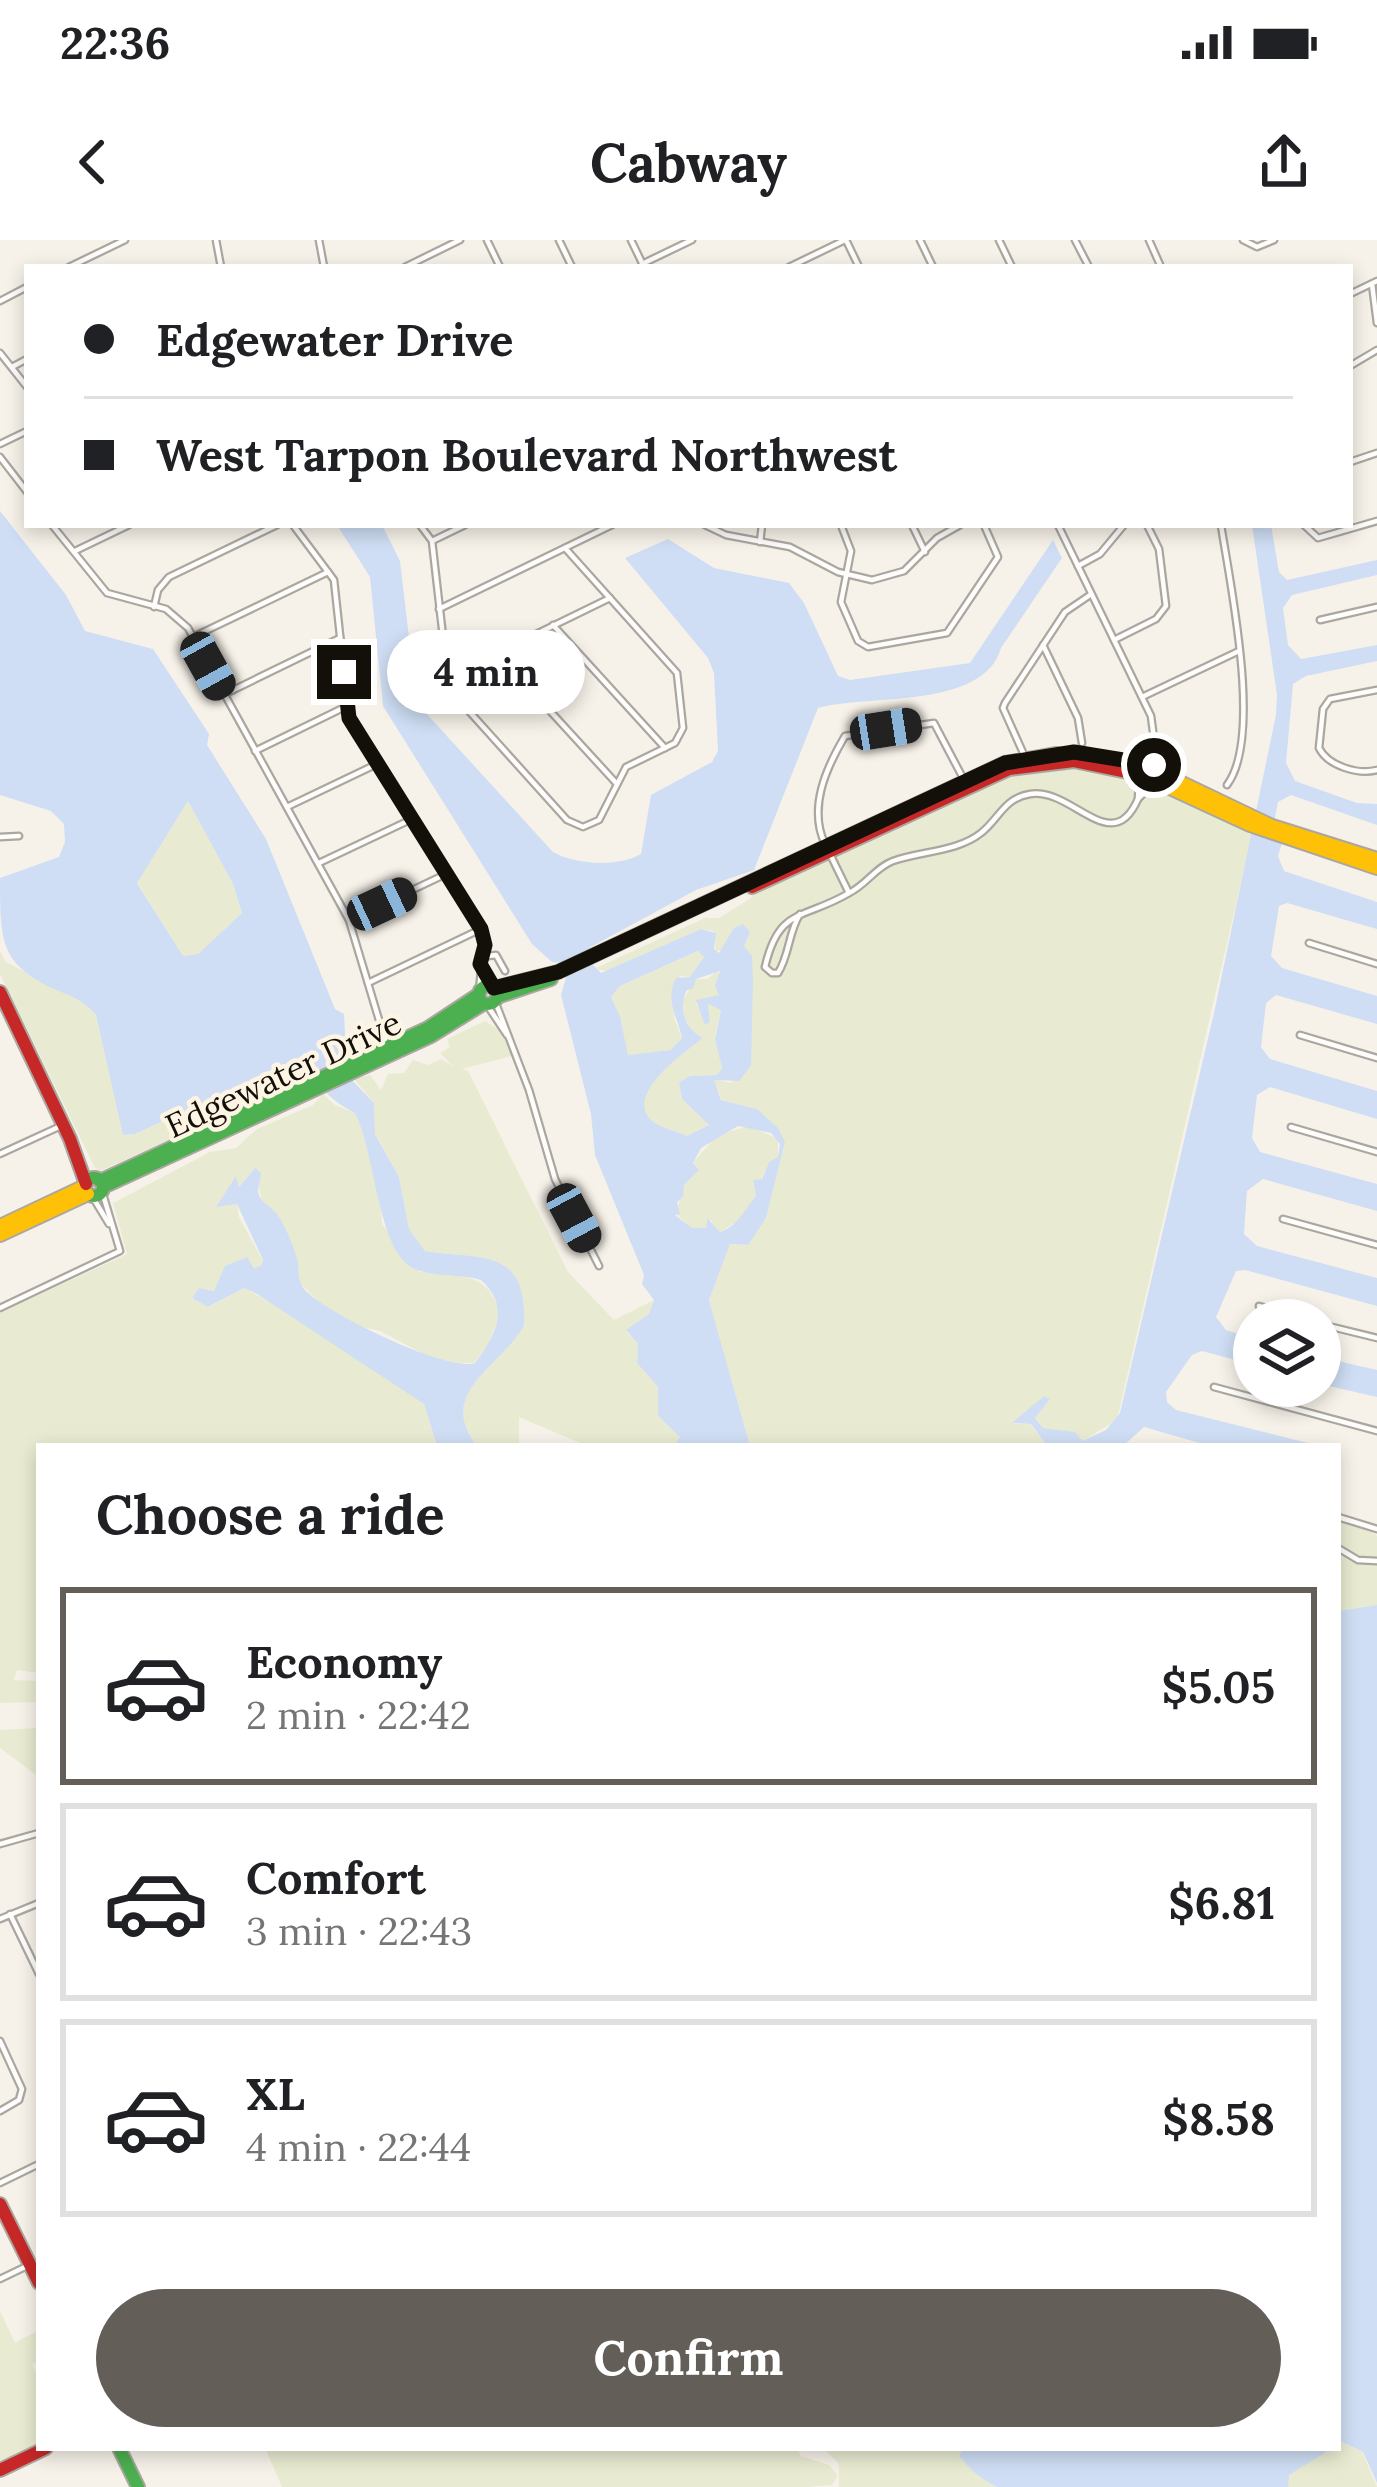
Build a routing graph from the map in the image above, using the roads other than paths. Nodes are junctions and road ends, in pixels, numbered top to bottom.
1 (125, 240) edge
2 (460, 240) edge
3 (692, 240) edge
4 (845, 240) edge
5 (1243, 240) edge
6 (1274, 240) edge
7 (75, 264) edge
8 (410, 264) edge
9 (647, 264) edge
10 (795, 264) edge
11 (1374, 282) edge
12 (1377, 323) edge
13 (0, 353) edge
14 (24, 361) edge
15 (12, 367) junction
16 (24, 383) edge
17 (0, 457) edge
18 (24, 488) edge
19 (1377, 521) edge
20 (54, 528) edge
21 (123, 528) edge
22 (271, 528) edge
23 (295, 528) edge
24 (422, 528) edge
25 (459, 528) edge
26 (606, 528) edge
27 (711, 528) edge
28 (762, 528) edge
29 (842, 528) edge
30 (914, 528) edge
31 (956, 528) edge
32 (985, 528) edge
33 (1059, 528) edge
34 (1122, 528) edge
35 (1149, 528) edge
36 (1221, 528) edge
37 (1306, 528) edge
38 (432, 541) junction
39 (760, 542) junction
40 (565, 548) junction
41 (925, 551) junction
42 (73, 552) junction
43 (1078, 566) junction
44 (328, 572) junction
45 (846, 575) junction
46 (1092, 594) junction
47 (610, 598) junction
48 (154, 607) junction
49 (1377, 608) edge
50 (439, 609) junction
51 (1320, 620) dead end
52 (554, 626) junction
53 (193, 638) junction
54 (340, 638) junction
55 (1114, 640) junction
56 (1042, 645) junction
57 (1239, 650) junction
58 (497, 653) junction
59 (446, 677) junction
60 (1377, 690) edge
61 (224, 694) junction
62 (1142, 698) junction
63 (347, 706) junction
64 (1082, 743) dead end
65 (665, 748) junction
66 (1154, 750) junction
67 (256, 751) junction
68 (1025, 757) junction
69 (377, 764) junction
70 (1377, 770) edge
71 (1149, 774) junction
72 (964, 780) junction
73 (617, 784) junction
74 (1227, 785) dead end
75 (1138, 799) junction
76 (287, 807) junction
77 (412, 819) junction
78 (19, 836) dead end
79 (0, 837) edge
80 (830, 855) junction
81 (318, 863) junction
82 (1377, 864) edge
83 (446, 874) junction
84 (849, 893) junction
85 (800, 914) junction
86 (350, 920) junction
87 (481, 929) junction
88 (777, 929) junction
89 (791, 930) junction
90 (1309, 943) dead end
91 (480, 961) junction
92 (1377, 964) edge
93 (505, 971) dead end
94 (368, 983) junction
95 (0, 992) edge
96 (488, 996) junction
97 (1300, 1035) dead end
98 (386, 1040) dead end
99 (1377, 1058) edge
100 (315, 1086) junction
101 (269, 1103) junction
102 (1292, 1127) dead end
103 (225, 1131) junction
104 (66, 1132) junction
105 (1377, 1152) edge
106 (0, 1153) edge
107 (94, 1187) junction
108 (1283, 1219) dead end
109 (0, 1226) edge
110 (0, 1235) edge
111 (1377, 1245) edge
112 (599, 1266) dead end
113 (0, 1308) edge
114 (1341, 1329) edge
115 (1377, 1338) edge
116 (1214, 1387) dead end
117 (1377, 1431) edge
118 (1341, 1518) edge
119 (1377, 1529) edge
120 (1341, 1551) edge
121 (1377, 1561) edge
122 (36, 1834) edge
123 (0, 1843) edge
124 (36, 1904) edge
125 (10, 1914) junction
126 (0, 1919) edge
127 (36, 1968) edge
128 (0, 2042) edge
129 (0, 2111) edge
130 (36, 2165) edge
131 (0, 2183) edge
132 (2, 2208) edge
133 (30, 2264) junction
134 (36, 2277) edge
135 (0, 2279) edge
136 (40, 2451) edge
137 (120, 2451) edge
138 (0, 2470) edge
139 (138, 2487) edge

1 - 7 street
2 - 8 street
3 - 9 street
4 - 10 street
5 - 6 street
11 - 12 street
13 - 15 street
14 - 15 street
15 - 16 street
17 - 18 street
19 - 37 street
20 - 42 street
21 - 42 street
22 - 48 street
23 - 44 street
24 - 38 street
25 - 38 street
26 - 40 street
27 - 39 street
28 - 39 street
29 - 45 street
30 - 41 street
31 - 41 street
32 - 45 street
33 - 43 street
34 - 43 street
35 - 55 street
36 - 57 street
38 - 50 street
39 - 45 street
40 - 47 street
40 - 50 street
41 - 45 street
42 - 48 street
43 - 46 street
44 - 53 street
44 - 54 street
46 - 55 street
46 - 56 street
47 - 52 street
47 - 65 street
48 - 53 street
49 - 51 street
50 - 59 street
52 - 58 street
52 - 65 street
53 - 61 street
54 - 61 street
54 - 63 street
55 - 62 street
56 - 64 street
56 - 68 street
57 - 62 street
57 - 74 street
58 - 59 street
58 - 73 street
59 - 73 street
60 - 70 street
61 - 67 street
62 - 66 street
63 - 67 street
63 - 69 street
65 - 73 street
66 - 71 street
66 - 71 street
67 - 76 street
68 - 71 street, Edgewater Drive
68 - 72 street, Edgewater Drive
69 - 76 street
69 - 77 street
71 - 75 street
71 - 75 street
71 - 80 street, Edgewater Drive
71 - 82 street, Edgewater Drive
72 - 80 street, Edgewater Drive
72 - 80 street
75 - 84 street
76 - 81 street
77 - 81 street
77 - 83 street
78 - 79 street
80 - 84 street
80 - 96 street, Edgewater Drive
81 - 86 street
83 - 86 street
83 - 87 street
84 - 85 street
85 - 88 street
85 - 89 street
86 - 94 street
87 - 91 street
87 - 94 street
88 - 89 street
88 - 89 street
90 - 92 street
91 - 93 street
91 - 96 street
91 - 96 street
94 - 98 street
95 - 104 street
96 - 100 street, Edgewater Drive
96 - 112 street
97 - 99 street
100 - 101 street, Edgewater Drive
100 - 103 street, Edgewater Drive
101 - 103 street
101 - 107 street, Edgewater Drive
102 - 105 street
103 - 107 street, Edgewater Drive
104 - 106 street
104 - 107 street
107 - 109 street, Edgewater Drive
107 - 110 street, Edgewater Drive
107 - 113 street
108 - 111 street
114 - 115 street
116 - 117 street
118 - 119 street
120 - 121 street
122 - 123 street
124 - 125 street
125 - 126 street
125 - 127 street
128 - 129 street
130 - 131 street
132 - 133 street
133 - 134 street
133 - 135 street
136 - 138 street
137 - 139 street

